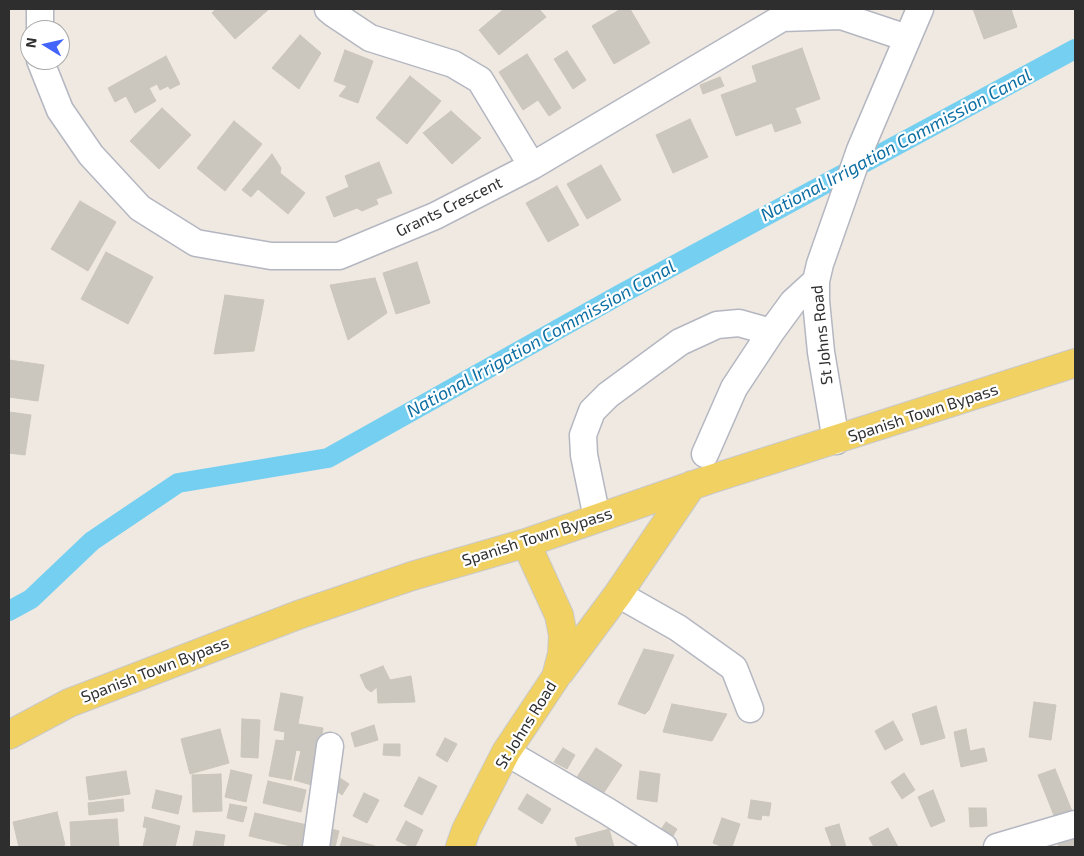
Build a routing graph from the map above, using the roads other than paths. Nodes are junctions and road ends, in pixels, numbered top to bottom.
1 (328, 9) edge
2 (920, 9) edge
3 (783, 14) edge
4 (907, 38) junction
5 (44, 70) edge
6 (532, 166) junction
7 (816, 281) junction
8 (770, 332) junction
9 (1075, 363) edge
10 (836, 441) junction
11 (705, 454) dead end
12 (692, 485) junction
13 (597, 518) junction
14 (526, 543) junction
15 (618, 594) junction
16 (556, 677) junction
17 (750, 709) dead end
18 (9, 734) edge
19 (330, 746) dead end
20 (506, 752) junction
21 (1075, 824) edge
22 (316, 847) edge
23 (460, 847) edge
24 (664, 847) edge
25 (998, 847) edge

1 - 6 street
2 - 4 street, St Johns Road
3 - 4 street, Grants Crescent
3 - 6 street, Grants Crescent
4 - 7 street, St Johns Road
5 - 6 street, Grants Crescent
7 - 8 street
7 - 10 street, St Johns Road
8 - 11 street
8 - 13 street
9 - 10 main road, Spanish Town Bypass
10 - 12 main road, Spanish Town Bypass
12 - 13 main road, Spanish Town Bypass
12 - 15 main road
13 - 14 main road, Spanish Town Bypass
14 - 16 main road, St Johns Road
14 - 18 main road, Spanish Town Bypass
15 - 16 main road
15 - 17 street
16 - 20 main road, St Johns Road
19 - 22 street
20 - 23 main road, St Johns Road
20 - 24 street
21 - 25 street

